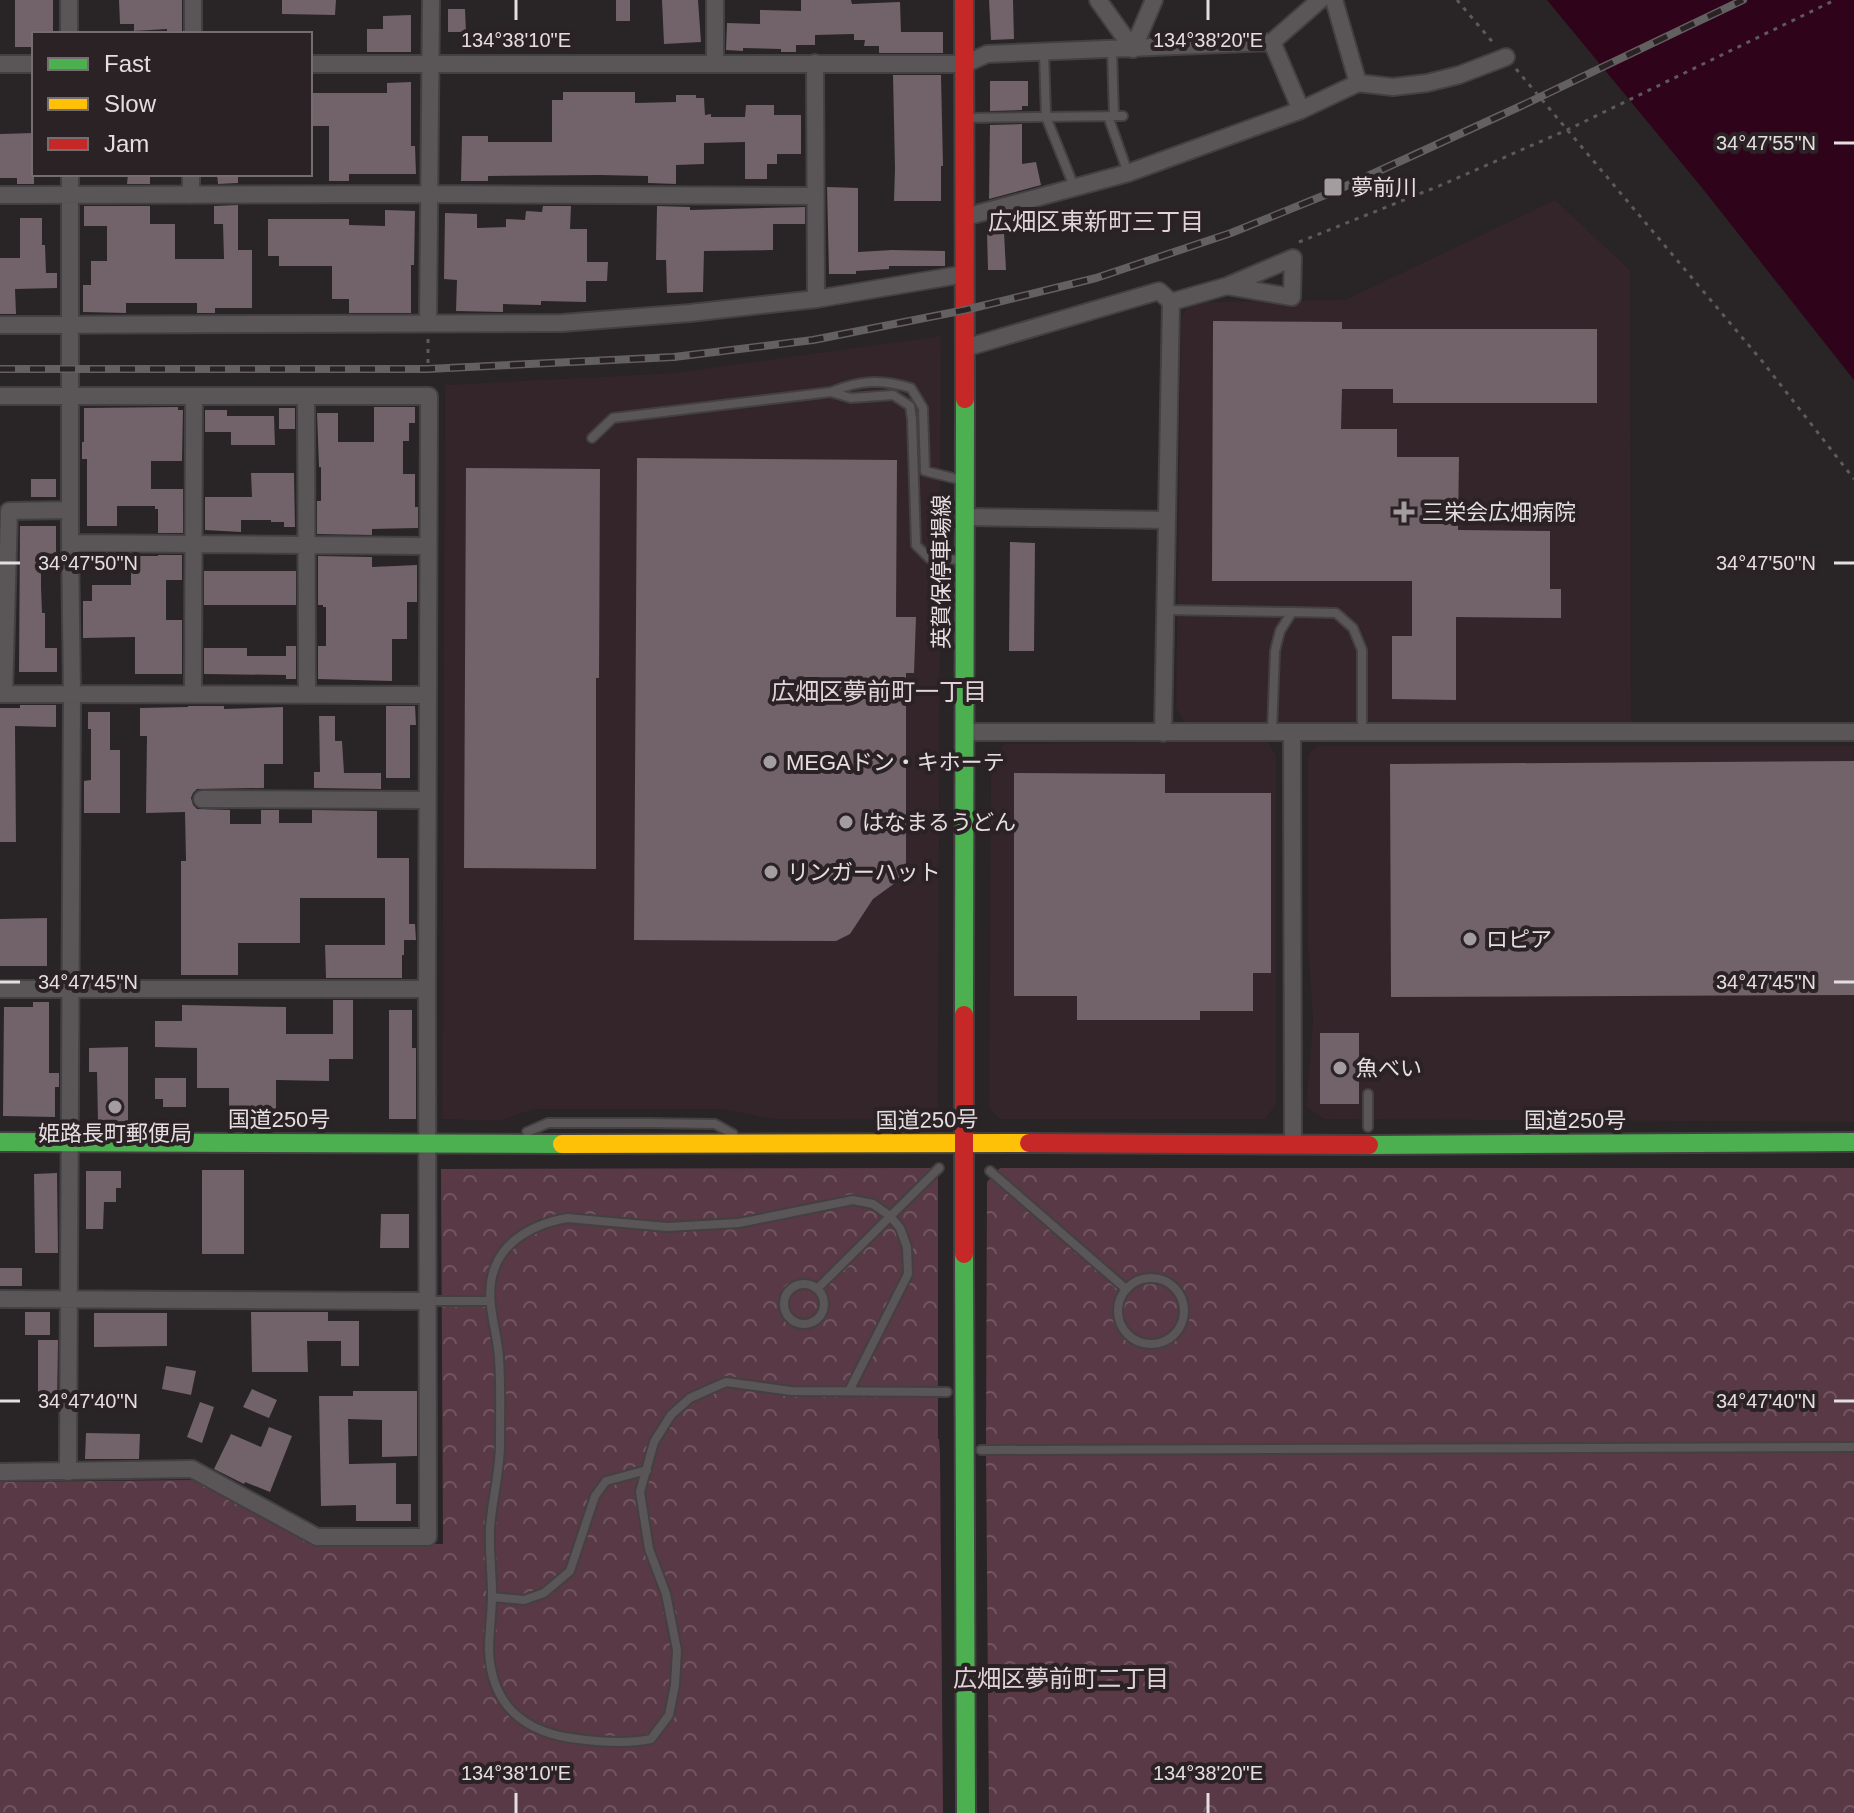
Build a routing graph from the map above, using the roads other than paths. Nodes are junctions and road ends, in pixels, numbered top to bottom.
1 (69, 0) edge
2 (193, 0) edge
3 (431, 0) edge
4 (715, 0) edge
5 (964, 0) edge
6 (1098, 0) edge
7 (1154, 0) edge
8 (1320, 0) edge
9 (1334, 0) edge
10 (69, 32) edge
11 (193, 32) edge
12 (1272, 42) junction
13 (1133, 49) junction
14 (1112, 50) junction
15 (1044, 52) junction
16 (1506, 57) road end
17 (431, 63) junction
18 (715, 63) junction
19 (815, 63) junction
20 (0, 64) edge
21 (32, 64) edge
22 (312, 64) edge
23 (965, 64) junction
24 (1358, 83) junction
25 (1301, 110) junction
26 (1115, 116) junction
27 (1046, 117) junction
28 (965, 118) junction
29 (1128, 173) junction
30 (70, 176) edge
31 (191, 176) edge
32 (1075, 189) junction
33 (430, 194) junction
34 (0, 195) edge
35 (70, 195) junction
36 (191, 195) junction
37 (814, 196) junction
38 (965, 217) junction
39 (965, 274) junction
40 (1227, 286) junction
41 (816, 299) junction
42 (1171, 302) junction
43 (428, 323) junction
44 (0, 325) edge
45 (70, 325) junction
46 (965, 348) junction
47 (831, 392) junction
48 (0, 396) edge
49 (70, 396) junction
50 (194, 396) junction
51 (306, 396) junction
52 (592, 438) dead end
53 (965, 480) junction
54 (70, 510) junction
55 (965, 517) junction
56 (1167, 520) junction
57 (70, 543) junction
58 (194, 544) junction
59 (307, 545) junction
60 (428, 546) junction
61 (965, 560) junction
62 (1165, 610) junction
63 (1292, 612) junction
64 (2, 694) edge
65 (72, 694) junction
66 (193, 694) junction
67 (307, 695) junction
68 (427, 695) junction
69 (965, 732) junction
70 (1854, 732) edge
71 (1163, 733) junction
72 (1271, 733) junction
73 (1292, 733) junction
74 (1362, 733) junction
75 (202, 799) dead end
76 (427, 800) junction
77 (0, 989) edge
78 (70, 989) junction
79 (427, 989) junction
80 (1368, 1094) dead end
81 (1368, 1127) dead end
82 (0, 1142) edge
83 (70, 1142) junction
84 (1854, 1142) edge
85 (427, 1143) junction
86 (965, 1143) junction
87 (1293, 1145) junction
88 (939, 1168) dead end
89 (990, 1171) dead end
90 (890, 1216) junction
91 (818, 1288) junction
92 (1126, 1289) junction
93 (0, 1299) edge
94 (69, 1299) junction
95 (426, 1301) junction
96 (489, 1301) junction
97 (849, 1391) junction
98 (947, 1392) dead end
99 (1854, 1447) edge
100 (981, 1450) dead end
101 (647, 1470) junction
102 (0, 1472) edge
103 (68, 1472) junction
104 (492, 1597) junction
105 (966, 1813) edge

1 - 10 street
2 - 11 street
3 - 17 street
4 - 18 street
5 - 23 main road, 英賀保停車場線
6 - 13 street
7 - 13 street
8 - 12 street
9 - 24 street
12 - 13 street
12 - 25 street
13 - 14 street
14 - 15 street
14 - 26 lane
15 - 23 street
15 - 27 lane
16 - 24 street
17 - 18 street
17 - 22 street
17 - 33 street
18 - 19 street
19 - 23 street
19 - 37 street
20 - 21 street
23 - 28 main road, 英賀保停車場線
24 - 25 street
25 - 29 street
26 - 27 lane
26 - 29 lane
27 - 28 lane
27 - 32 lane
28 - 38 main road, 英賀保停車場線
29 - 32 street
30 - 35 street
31 - 36 street
32 - 38 street
33 - 36 street
33 - 37 street
33 - 43 street
34 - 35 street
35 - 36 street
35 - 45 street
37 - 41 street
38 - 39 main road, 英賀保停車場線
39 - 41 street
39 - 46 main road, 英賀保停車場線
40 - 40 street
40 - 42 street
41 - 43 street
42 - 46 street
42 - 56 street
43 - 45 street
44 - 45 street
45 - 49 street
46 - 53 main road, 英賀保停車場線
47 - 52 lane
47 - 53 lane
47 - 61 lane
48 - 49 street
49 - 50 street
49 - 54 street
50 - 51 street
50 - 58 street
51 - 59 street
51 - 60 street
53 - 55 main road, 英賀保停車場線
54 - 57 street
54 - 64 street
55 - 56 street
55 - 61 main road, 英賀保停車場線
56 - 62 street
57 - 58 street
57 - 65 street
58 - 59 street
58 - 66 street
59 - 60 street
59 - 67 street
60 - 68 street
61 - 69 main road, 英賀保停車場線
62 - 63 lane
62 - 71 street
63 - 72 lane
63 - 74 lane
64 - 65 street
65 - 66 street
65 - 78 street
66 - 67 street
67 - 68 street
68 - 76 street
69 - 71 street
69 - 86 main road, 英賀保停車場線
70 - 74 street
71 - 72 street
72 - 73 street
73 - 74 street
73 - 87 street
75 - 76 street
76 - 79 street
77 - 78 street
78 - 79 street
78 - 83 street
79 - 85 street
80 - 81 lane
82 - 83 main road, 国道250号
83 - 85 main road, 国道250号
83 - 94 street
84 - 87 main road, 国道250号
85 - 86 main road, 国道250号
85 - 95 street
86 - 87 main road, 国道250号
86 - 105 main road, 英賀保停車場線
88 - 90 lane
89 - 92 lane
90 - 91 lane
90 - 96 lane
90 - 97 lane
91 - 91 lane
92 - 92 lane
93 - 94 street
94 - 95 street
94 - 103 street
95 - 96 lane
95 - 103 street
96 - 104 lane
97 - 98 lane
97 - 101 lane
99 - 100 lane
101 - 104 lane
101 - 104 lane
102 - 103 street

